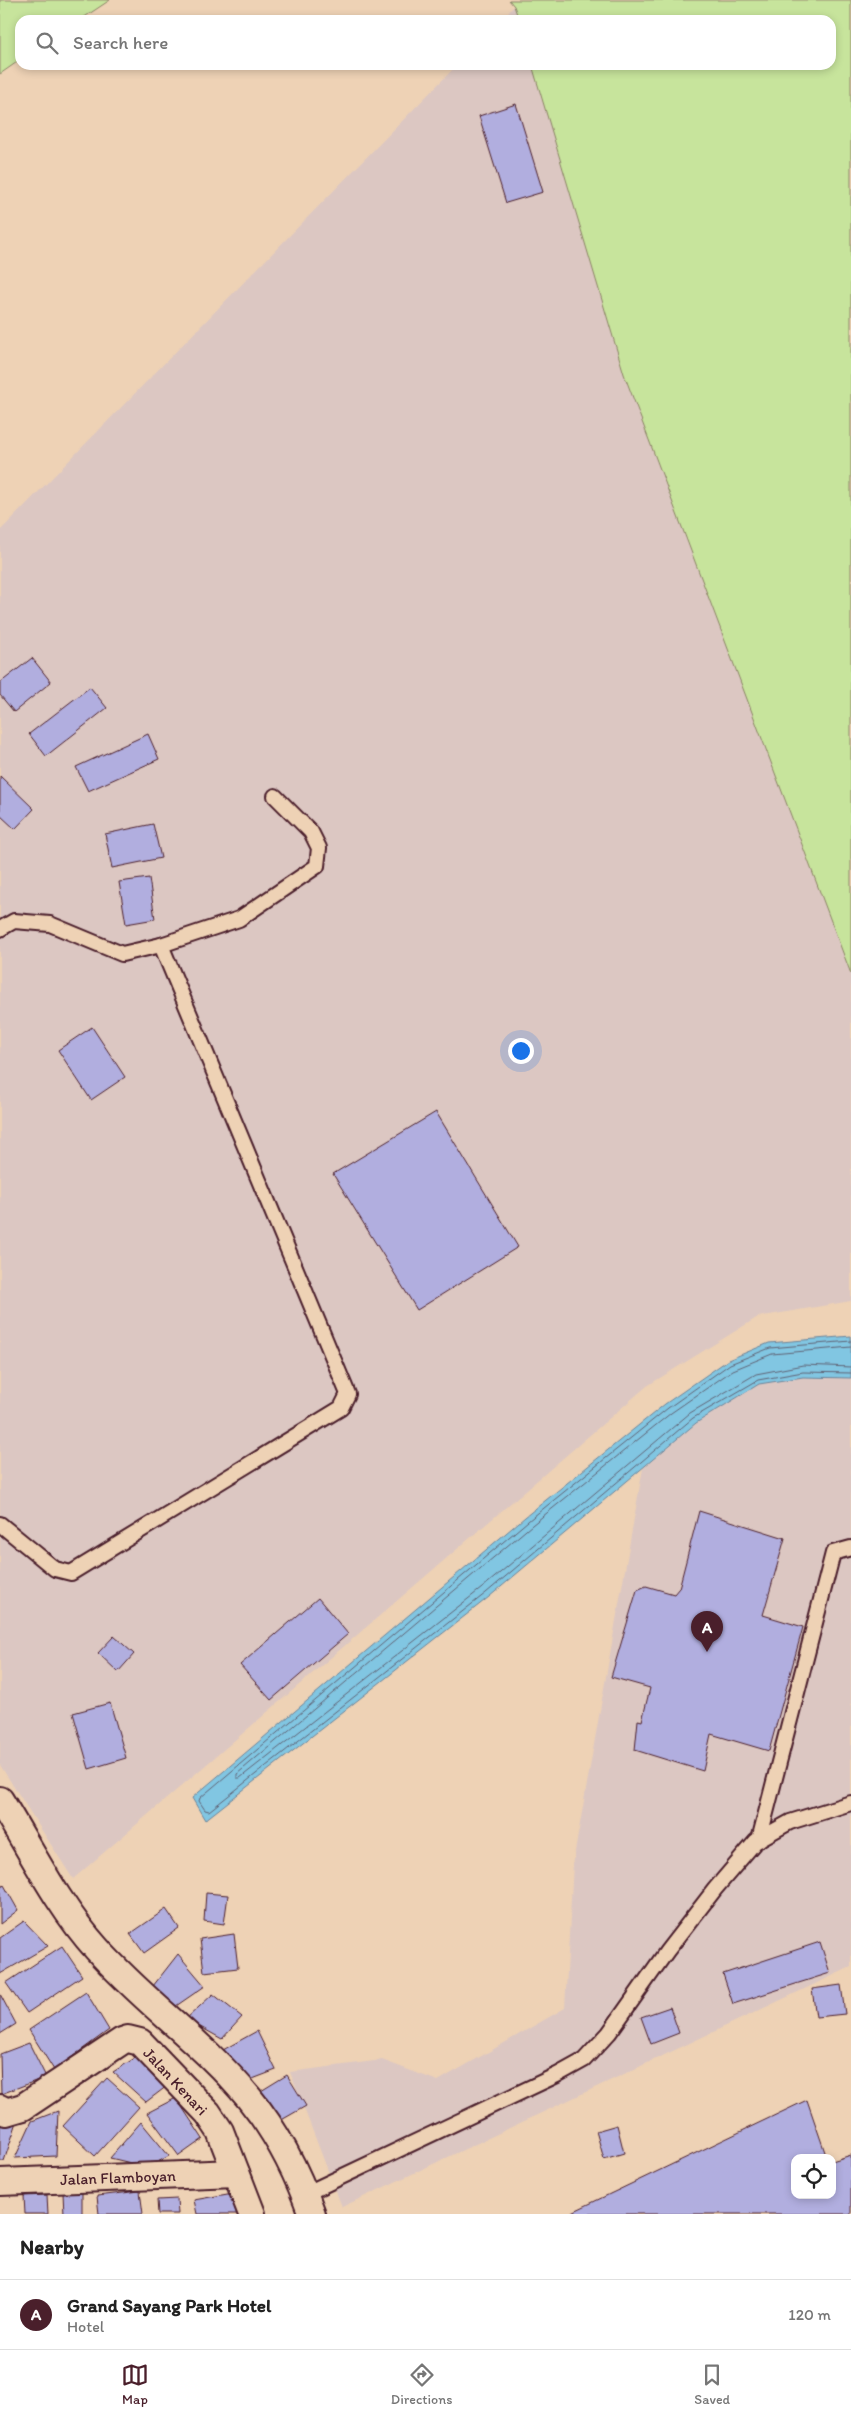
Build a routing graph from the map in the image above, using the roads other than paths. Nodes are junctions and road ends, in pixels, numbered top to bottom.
1 (275, 796) dead end
2 (0, 928) edge
3 (161, 945) junction
4 (0, 1524) edge
5 (851, 1548) edge
6 (0, 1800) edge
7 (851, 1803) edge
8 (759, 1840) junction
9 (0, 2108) edge
10 (236, 2173) junction
11 (0, 2182) edge
12 (308, 2204) edge
13 (252, 2214) edge

1 - 3 lane
2 - 3 lane
3 - 4 lane
5 - 8 lane
6 - 12 street
7 - 8 lane
8 - 12 lane
9 - 10 street, Jalan Kenari
10 - 11 street, Jalan Flamboyan
10 - 13 street, Jalan Kenari

